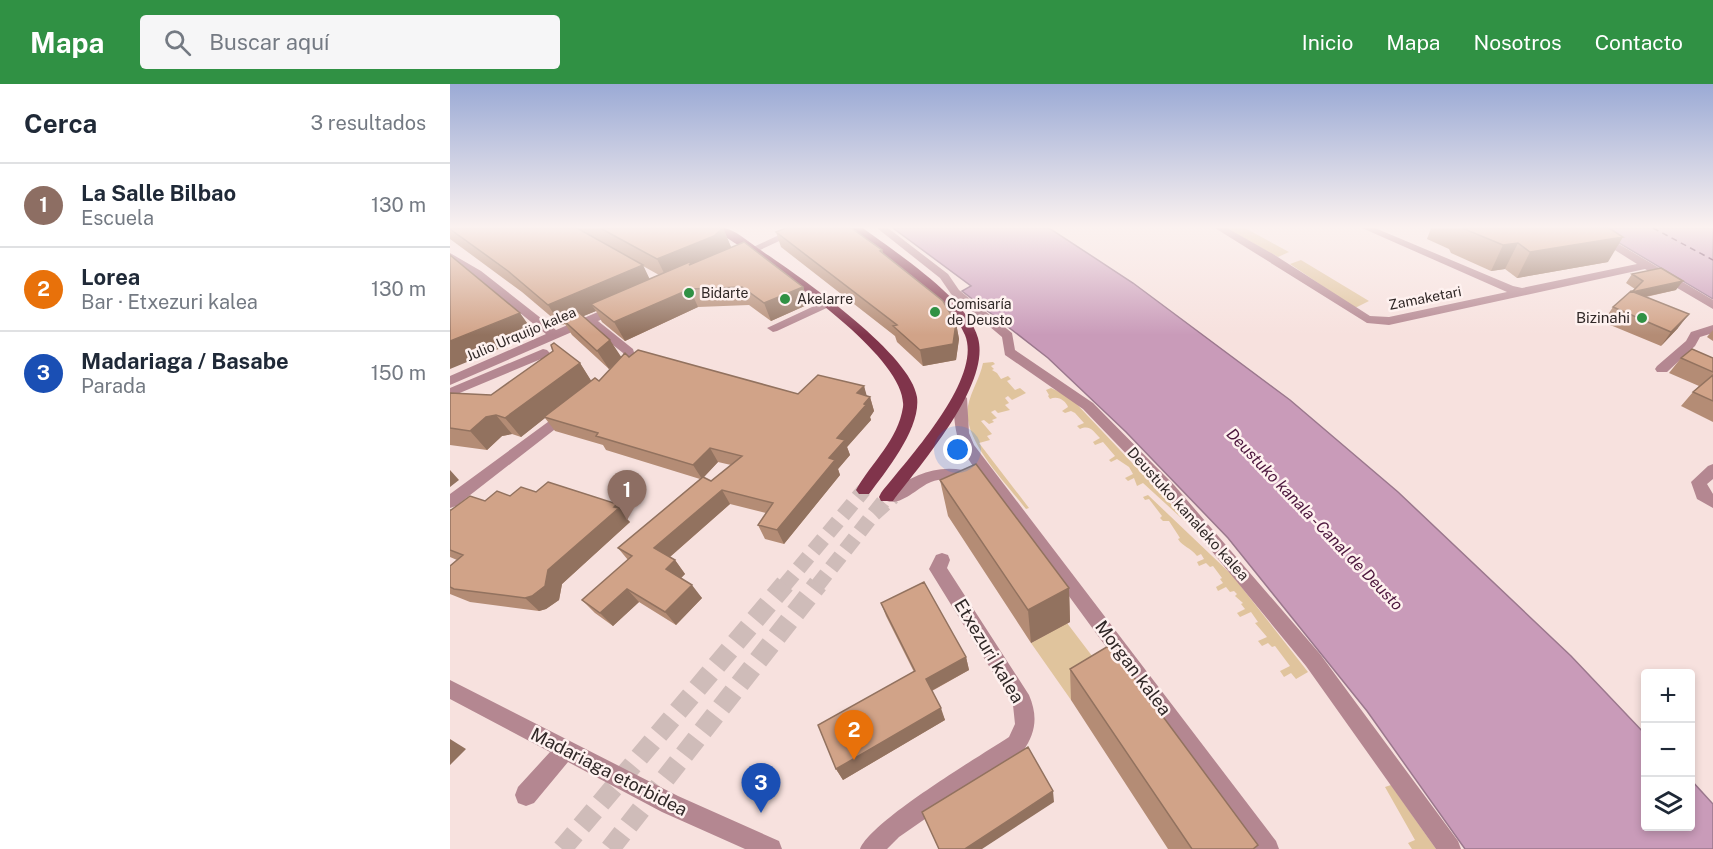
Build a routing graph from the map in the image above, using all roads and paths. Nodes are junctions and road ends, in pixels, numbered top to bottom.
1 (462, 264) edge
2 (774, 264) edge
3 (901, 264) edge
4 (928, 264) edge
5 (1281, 264) edge
6 (1447, 264) edge
7 (1649, 265) joint
8 (1498, 286) junction
9 (1522, 291) junction
10 (1489, 301) junction
11 (627, 304) edge
12 (827, 304) junction
13 (1713, 305) edge
14 (590, 321) junction
15 (773, 328) dead end
16 (1713, 329) edge
17 (556, 336) junction
18 (1662, 369) dead end
19 (549, 374) edge
20 (609, 380) edge
21 (450, 381) edge
22 (450, 393) edge
23 (960, 398) junction
24 (581, 401) edge
25 (1713, 470) edge
26 (996, 488) junction
27 (864, 490) tunnel mouth
28 (890, 497) joint
29 (1713, 501) edge
30 (450, 502) edge
31 (942, 560) dead end
32 (450, 689) edge
33 (565, 750) junction
34 (526, 795) dead end
35 (771, 849) edge
36 (871, 849) edge
37 (1268, 849) edge
38 (1450, 849) edge

1 - 17 street
2 - 12 main road
3 - 23 main road
4 - 38 street, Deustuko kanaleko kalea
5 - 10 street, Zamaketari
6 - 8 street
7 - 9 street, Zamaketari
7 - 13 street
8 - 9 street
8 - 10 street
9 - 10 street, Zamaketari
11 - 14 street, Julio Urquijo kalea
12 - 15 street
12 - 27 main road
14 - 17 street, Julio Urquijo kalea
14 - 20 street
16 - 18 street
17 - 21 street, Julio Urquijo kalea
19 - 22 street
23 - 26 street, Morgan kalea
23 - 28 main road
24 - 30 street
25 - 29 street
26 - 28 street
26 - 37 street, Morgan kalea
31 - 36 street, Etxezuri kalea
32 - 33 street, Madariaga etorbidea
33 - 34 street
33 - 35 street, Madariaga etorbidea

